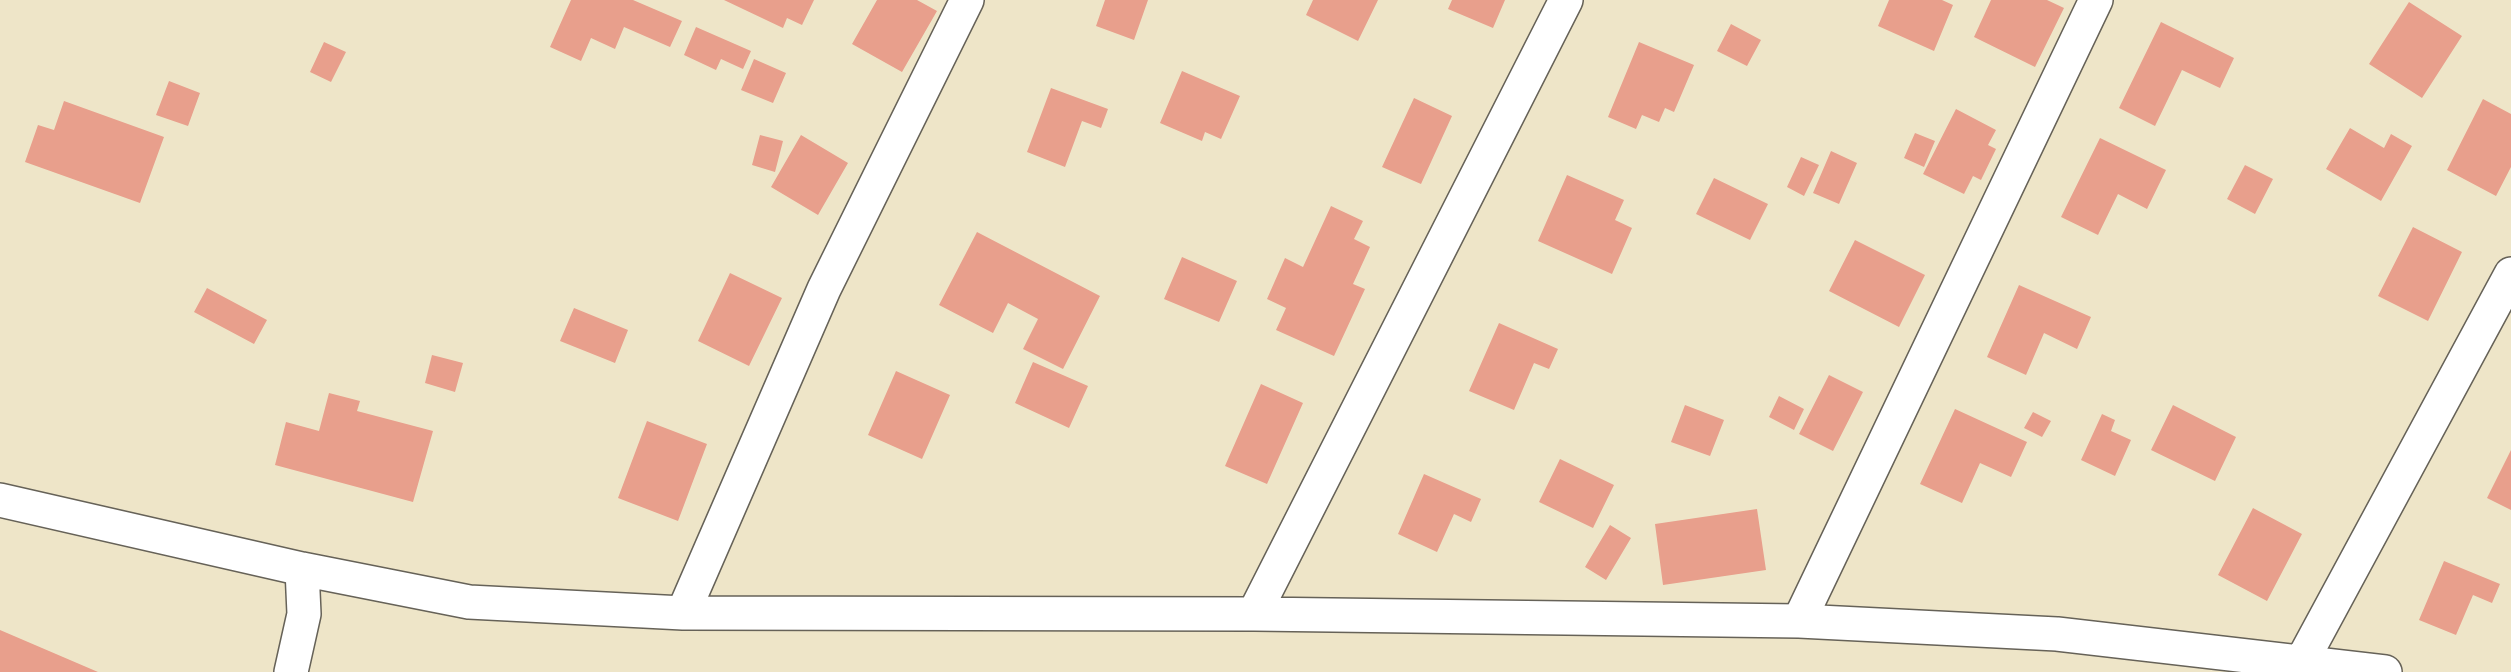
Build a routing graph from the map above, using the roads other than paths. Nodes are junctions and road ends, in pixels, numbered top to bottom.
1 (967, 0) edge
2 (1566, 0) edge
3 (2096, 0) edge
4 (2511, 274) edge
5 (0, 500) edge
6 (302, 569) junction
7 (683, 613) junction
8 (1254, 614) junction
9 (1798, 621) junction
10 (2302, 661) junction
11 (291, 672) edge
12 (2385, 672) edge

1 - 7 street
2 - 8 street
3 - 9 street
4 - 10 street
5 - 6 street
6 - 7 street
6 - 11 street
7 - 8 street
8 - 9 street
9 - 10 street
10 - 12 street

